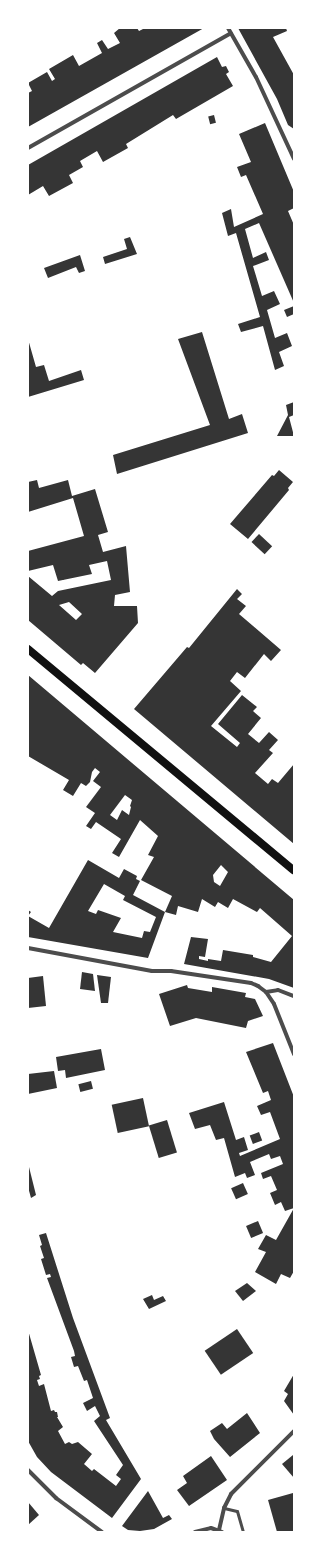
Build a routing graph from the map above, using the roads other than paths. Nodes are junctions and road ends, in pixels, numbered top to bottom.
1 (228, 28) edge
2 (231, 33) junction
3 (28, 148) edge
4 (292, 148) edge
5 (294, 159) edge
6 (28, 649) edge
7 (294, 871) edge
8 (28, 948) edge
9 (266, 992) junction
10 (294, 996) edge
11 (294, 1054) edge
12 (294, 1431) edge
13 (28, 1470) edge
14 (224, 1508) junction
15 (220, 1531) edge
16 (102, 1532) edge
17 (195, 1532) edge
18 (243, 1532) edge

1 - 2 street
2 - 3 street
2 - 4 street
4 - 5 street
6 - 7 main road
8 - 9 street
9 - 10 street
9 - 11 street
12 - 14 street
13 - 16 street
14 - 15 street
14 - 18 lane
15 - 17 street

